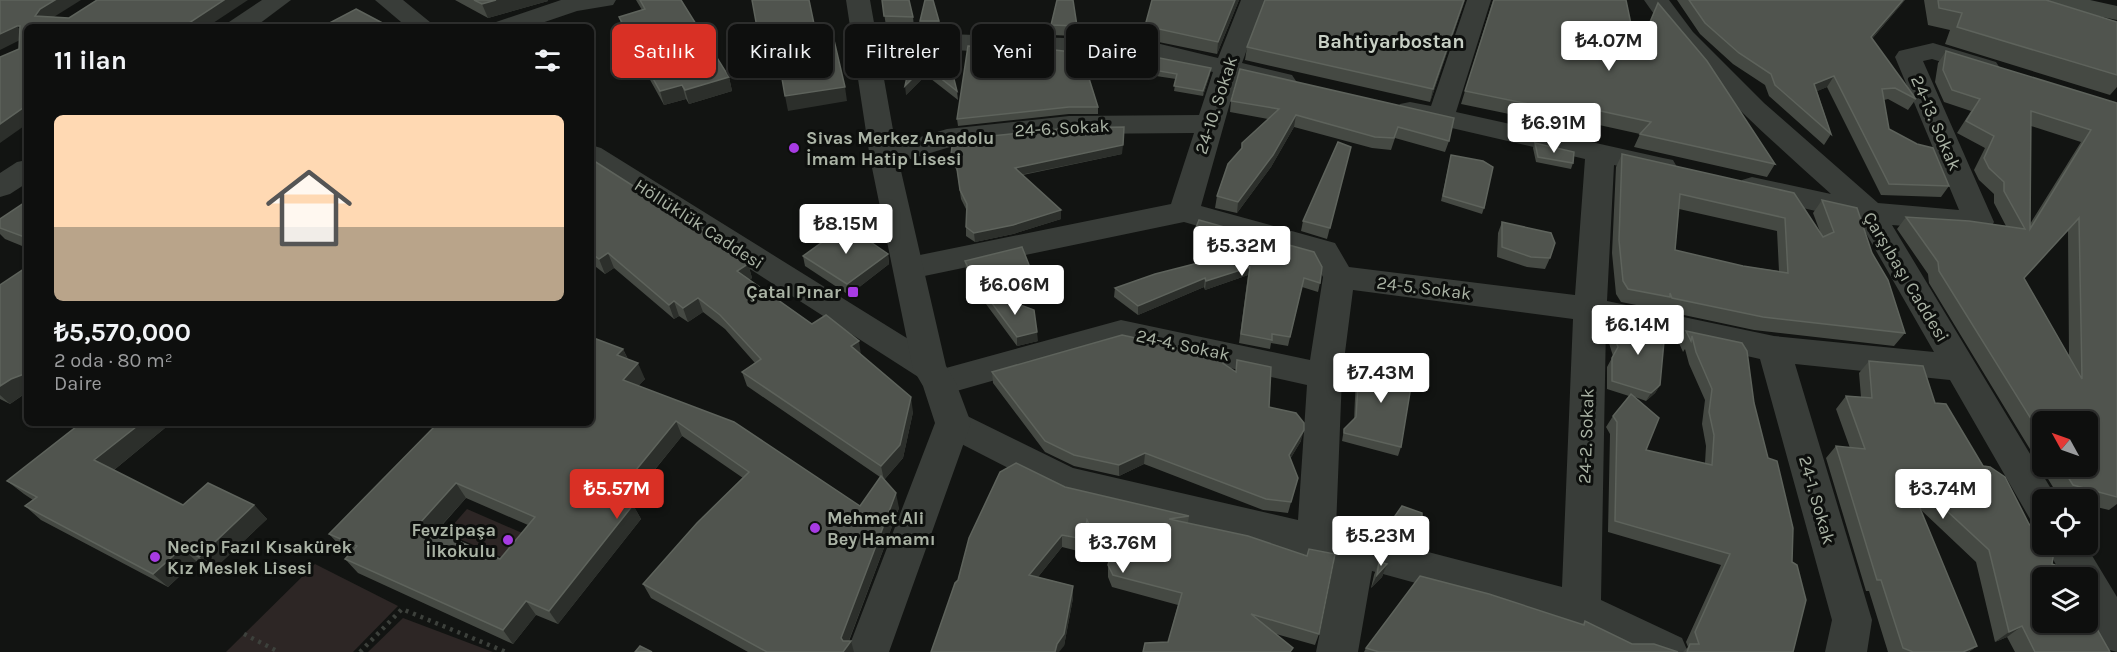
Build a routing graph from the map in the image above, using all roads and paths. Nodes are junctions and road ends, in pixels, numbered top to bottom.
1 (279, 0) edge
2 (387, 0) edge
3 (604, 0) edge
4 (858, 0) edge
5 (1253, 0) edge
6 (1479, 0) edge
7 (1656, 0) edge
8 (2054, 0) edge
9 (2070, 0) edge
10 (571, 2) edge
11 (2117, 5) edge
12 (2117, 14) edge
13 (243, 24) edge
14 (419, 24) edge
15 (514, 24) edge
16 (861, 24) edge
17 (960, 42) edge
18 (1227, 68) junction
19 (2008, 75) edge
20 (870, 78) edge
21 (1306, 86) edge
22 (1384, 104) edge
23 (1441, 117) junction
24 (1209, 124) junction
25 (1600, 153) junction
26 (594, 156) edge
27 (884, 158) junction
28 (24, 171) edge
29 (1690, 173) edge
30 (1724, 181) edge
31 (0, 187) edge
32 (1184, 212) junction
33 (1870, 213) junction
34 (910, 268) junction
35 (1339, 277) junction
36 (1590, 309) junction
37 (1774, 349) junction
38 (1959, 368) junction
39 (934, 376) junction
40 (1325, 376) junction
41 (952, 423) junction
42 (2032, 490) edge
43 (1316, 541) junction
44 (1356, 550) junction
45 (2098, 602) edge
46 (1581, 610) junction
47 (244, 634) dead end
48 (2117, 635) edge
49 (279, 652) edge
50 (360, 652) edge
51 (506, 652) edge
52 (868, 652) edge
53 (1337, 652) edge
54 (1667, 652) edge
55 (1846, 652) edge

1 - 13 street
2 - 14 street
3 - 10 street
4 - 16 street
5 - 18 street, 24-10. Sokak
6 - 23 street
7 - 33 street, Çarşıbaşı Caddesi
8 - 12 main road
9 - 11 main road
10 - 15 street
17 - 18 street
18 - 21 street
18 - 24 street, 24-10. Sokak
19 - 33 street, 24-13. Sokak
20 - 27 street
22 - 23 street
23 - 25 street
24 - 27 street, 24-6. Sokak
24 - 32 street, 24-10. Sokak
25 - 29 street
25 - 36 street, 24-2. Sokak
26 - 39 street, Höllüklük Caddesi
27 - 34 street
28 - 31 street
30 - 33 street
32 - 34 street
32 - 35 street
33 - 38 street, Çarşıbaşı Caddesi
34 - 39 street
35 - 36 street, 24-5. Sokak
35 - 40 street
36 - 37 street, 24-5. Sokak
36 - 46 street, 24-2. Sokak
37 - 38 street, 24-5. Sokak
37 - 55 street, 24-1. Sokak
38 - 42 street, Çarşıbaşı Caddesi
39 - 40 street, 24-4. Sokak
39 - 41 street
40 - 43 street
41 - 43 street
41 - 52 street
43 - 44 street
44 - 46 street
44 - 53 street
45 - 48 street
46 - 54 street
47 - 49 path
50 - 51 path

